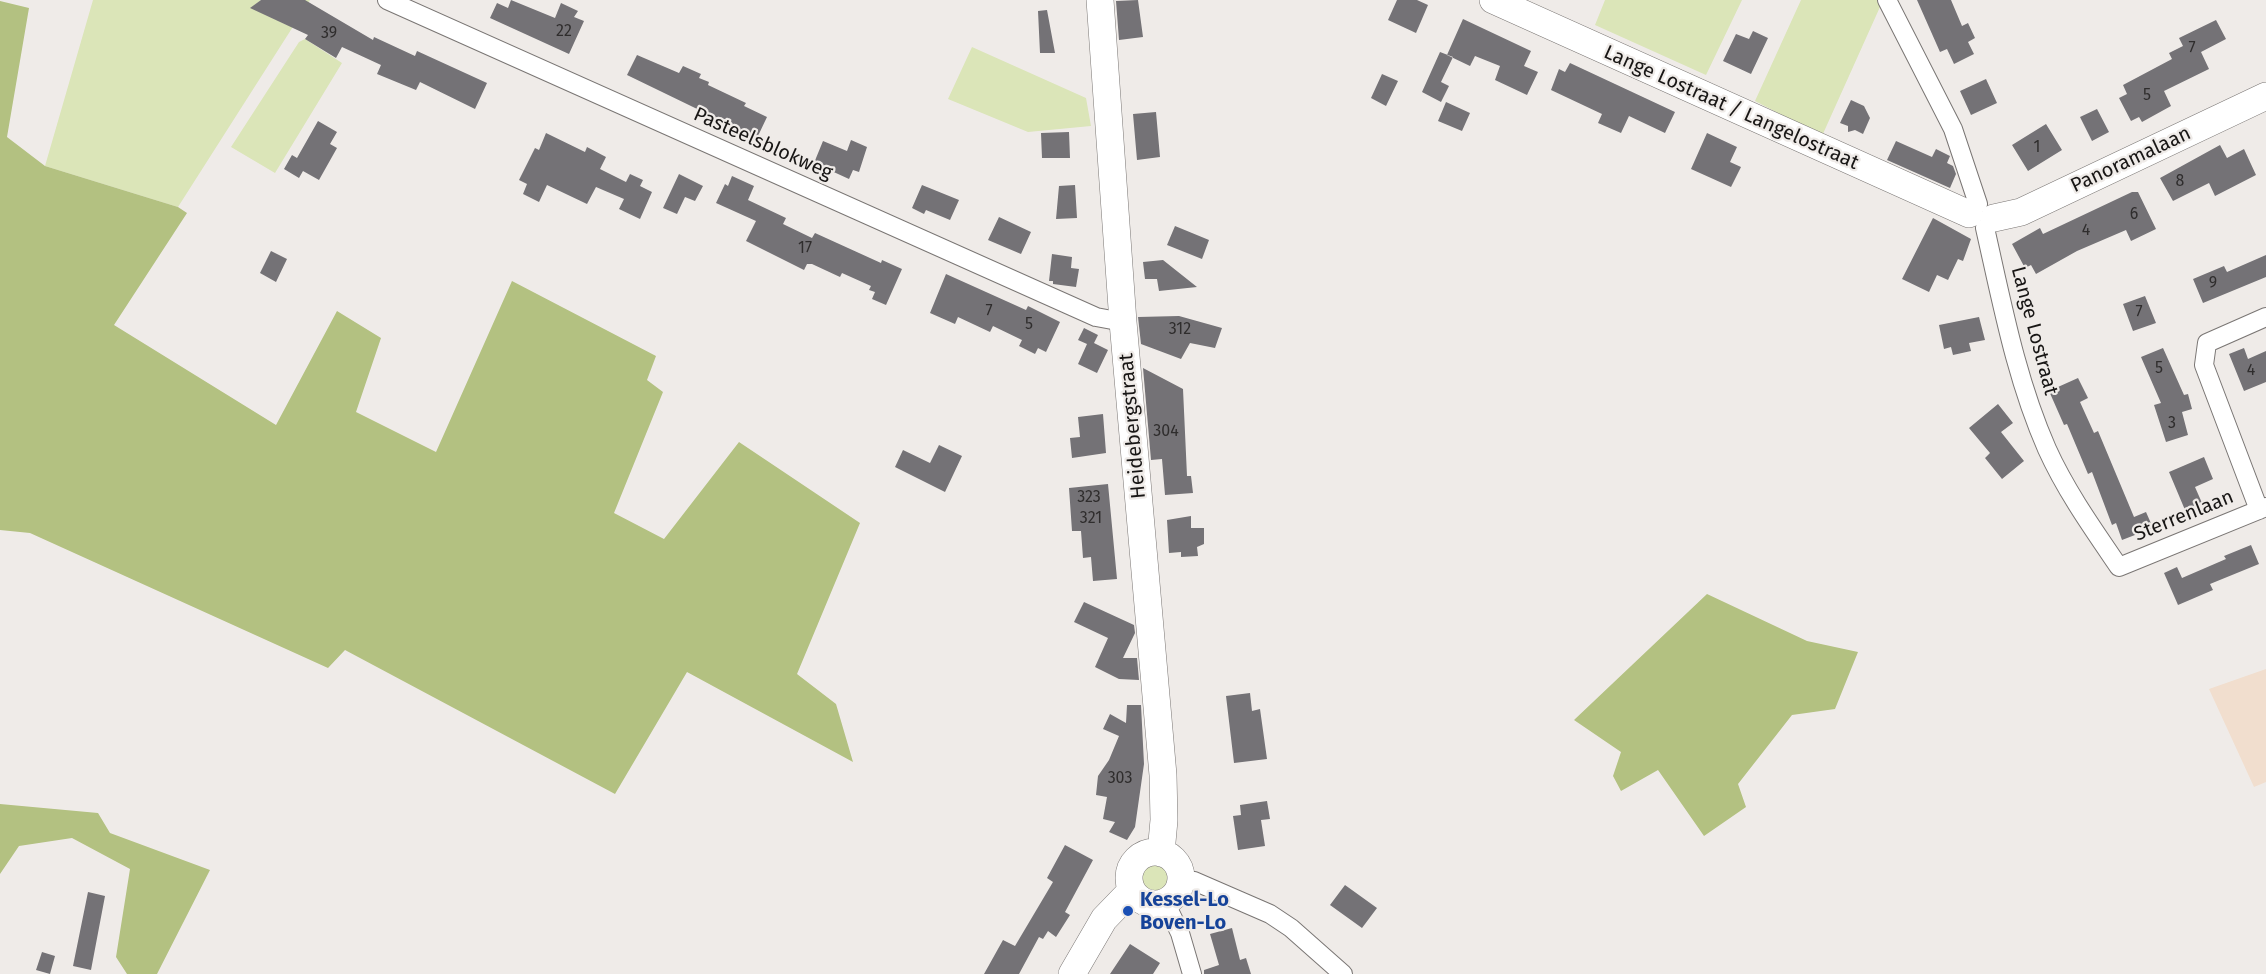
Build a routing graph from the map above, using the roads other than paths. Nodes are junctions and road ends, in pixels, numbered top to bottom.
1 (387, 0) edge
2 (1100, 0) edge
3 (1492, 0) edge
4 (1887, 0) edge
5 (2266, 96) edge
6 (1981, 216) junction
7 (2266, 317) edge
8 (1123, 322) junction
9 (2263, 509) edge
10 (2119, 567) joint
11 (1161, 853) junction
12 (1181, 880) junction
13 (1132, 890) junction
14 (1165, 902) junction
15 (1072, 974) edge
16 (1192, 974) edge
17 (1343, 974) edge

1 - 8 street, Pasteelsblokweg
2 - 8 street, Heidebergstraat
3 - 6 street, Lange Lostraat / Langelostraat
4 - 6 street, Lange Lostraat
5 - 6 street, Panoramalaan
6 - 10 street, Lange Lostraat
7 - 9 street
8 - 11 street, Heidebergstraat
9 - 10 street, Sterrenlaan
11 - 12 street
11 - 13 street
12 - 14 street
12 - 17 street
13 - 14 street
13 - 15 street
14 - 16 street

